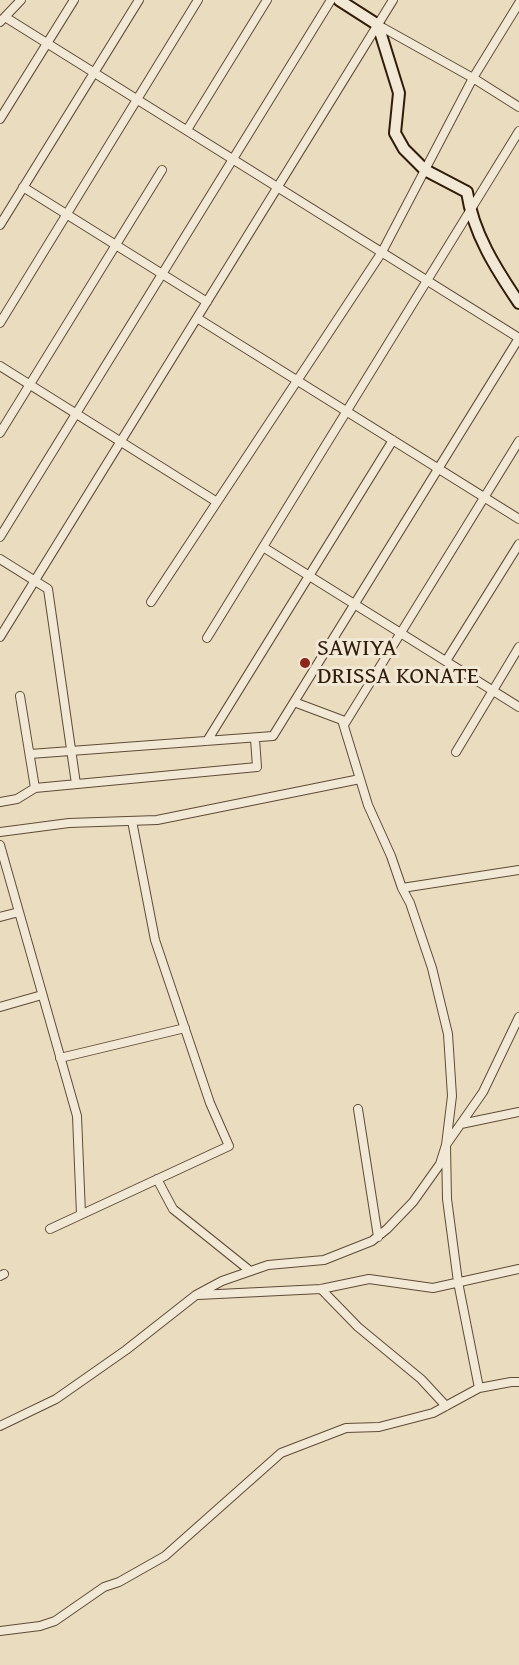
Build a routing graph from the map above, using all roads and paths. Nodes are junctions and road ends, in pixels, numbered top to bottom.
1 (74, 0) edge
2 (139, 0) edge
3 (198, 0) edge
4 (267, 0) edge
5 (331, 0) edge
6 (339, 0) edge
7 (393, 0) edge
8 (19, 1) edge
9 (519, 3) edge
10 (3, 20) edge
11 (378, 25) junction
12 (47, 43) junction
13 (94, 72) junction
14 (473, 78) junction
15 (138, 100) junction
16 (519, 107) edge
17 (0, 119) edge
18 (187, 130) junction
19 (519, 131) edge
20 (233, 159) junction
21 (162, 170) dead end
22 (425, 170) junction
23 (23, 187) junction
24 (278, 187) junction
25 (470, 211) junction
26 (67, 215) junction
27 (0, 225) edge
28 (116, 245) junction
29 (382, 252) junction
30 (162, 274) junction
31 (427, 281) junction
32 (207, 302) junction
33 (519, 303) edge
34 (197, 318) junction
35 (0, 323) edge
36 (519, 338) edge
37 (0, 366) edge
38 (297, 380) junction
39 (30, 385) junction
40 (346, 411) junction
41 (76, 414) junction
42 (0, 433) edge
43 (393, 440) junction
44 (121, 441) junction
45 (519, 441) edge
46 (438, 469) junction
47 (484, 497) junction
48 (217, 502) junction
49 (519, 519) edge
50 (0, 537) edge
51 (519, 544) edge
52 (263, 547) junction
53 (0, 559) edge
54 (309, 576) junction
55 (35, 580) junction
56 (151, 602) dead end
57 (355, 604) junction
58 (400, 633) junction
59 (0, 637) edge
60 (207, 638) dead end
61 (519, 647) edge
62 (446, 662) junction
63 (493, 691) junction
64 (20, 696) dead end
65 (294, 702) junction
66 (519, 707) edge
67 (344, 725) junction
68 (255, 739) junction
69 (207, 741) junction
70 (72, 751) junction
71 (456, 752) dead end
72 (30, 753) junction
73 (360, 779) junction
74 (76, 784) junction
75 (35, 788) junction
76 (0, 802) edge
77 (132, 821) junction
78 (0, 832) edge
79 (0, 845) edge
80 (519, 870) edge
81 (9, 877) junction
82 (0, 880) edge
83 (402, 888) junction
84 (19, 912) junction
85 (0, 917) edge
86 (42, 995) junction
87 (0, 1007) edge
88 (519, 1017) edge
89 (185, 1028) junction
90 (60, 1058) junction
91 (358, 1109) dead end
92 (519, 1112) edge
93 (461, 1124) junction
94 (446, 1145) junction
95 (157, 1179) junction
96 (81, 1214) junction
97 (50, 1228) dead end
98 (378, 1236) junction
99 (519, 1269) edge
100 (249, 1270) junction
101 (458, 1282) junction
102 (321, 1289) junction
103 (196, 1295) junction
104 (519, 1382) edge
105 (479, 1388) junction
106 (446, 1406) junction
107 (0, 1426) edge
108 (0, 1631) edge

1 - 12 street
2 - 13 street
3 - 15 street
4 - 18 street
5 - 20 street
6 - 11 street
7 - 11 street
8 - 10 street
9 - 14 street
10 - 12 street
11 - 14 street
11 - 22 street
11 - 24 street
12 - 13 street
12 - 17 street
13 - 15 street
13 - 23 street
14 - 16 street
14 - 22 street
15 - 18 street
15 - 26 street
18 - 20 street
19 - 25 street
20 - 24 street
20 - 30 street
21 - 28 street
22 - 25 street
22 - 29 street
23 - 26 street
23 - 27 street
24 - 29 street
24 - 32 street
25 - 31 street
25 - 33 street
26 - 28 street
26 - 35 street
28 - 30 street
28 - 39 street
29 - 31 street
29 - 38 street
30 - 32 street
30 - 41 street
31 - 36 street
31 - 40 street
32 - 34 street
34 - 38 street
34 - 44 street
36 - 46 street
37 - 39 street
38 - 40 street
38 - 48 street
39 - 41 street
39 - 42 street
40 - 43 street
40 - 52 street
41 - 44 street
41 - 50 street
43 - 46 street
43 - 54 street
44 - 48 street
44 - 55 street
45 - 47 street
46 - 47 street
46 - 57 street
47 - 49 street
47 - 58 street
48 - 56 street
51 - 62 street
52 - 54 street
52 - 60 street
53 - 55 street
54 - 57 street
54 - 69 street
55 - 59 street
55 - 70 street
57 - 58 street
57 - 65 street
58 - 62 street
58 - 67 street
61 - 63 street
62 - 63 street
63 - 66 street
63 - 71 street
64 - 72 street
65 - 67 street
65 - 68 street
67 - 73 street
68 - 69 street
68 - 74 street
69 - 70 street
70 - 72 street
70 - 74 street
72 - 75 street
73 - 77 street
73 - 83 street
74 - 75 street
75 - 76 street
77 - 78 street
77 - 89 street
79 - 81 street
80 - 83 street
81 - 82 street
81 - 84 street
83 - 94 street
84 - 85 street
84 - 86 street
86 - 87 street
86 - 90 street
88 - 93 street
89 - 90 street
89 - 95 street
90 - 96 street
91 - 98 street
92 - 93 street
93 - 94 street
94 - 98 street
94 - 101 street
95 - 96 street
95 - 100 street
96 - 97 street
98 - 100 street
99 - 101 street
100 - 103 street
101 - 102 street
101 - 105 street
102 - 103 street
102 - 106 street
103 - 107 street
104 - 105 street
105 - 106 street
106 - 108 street

